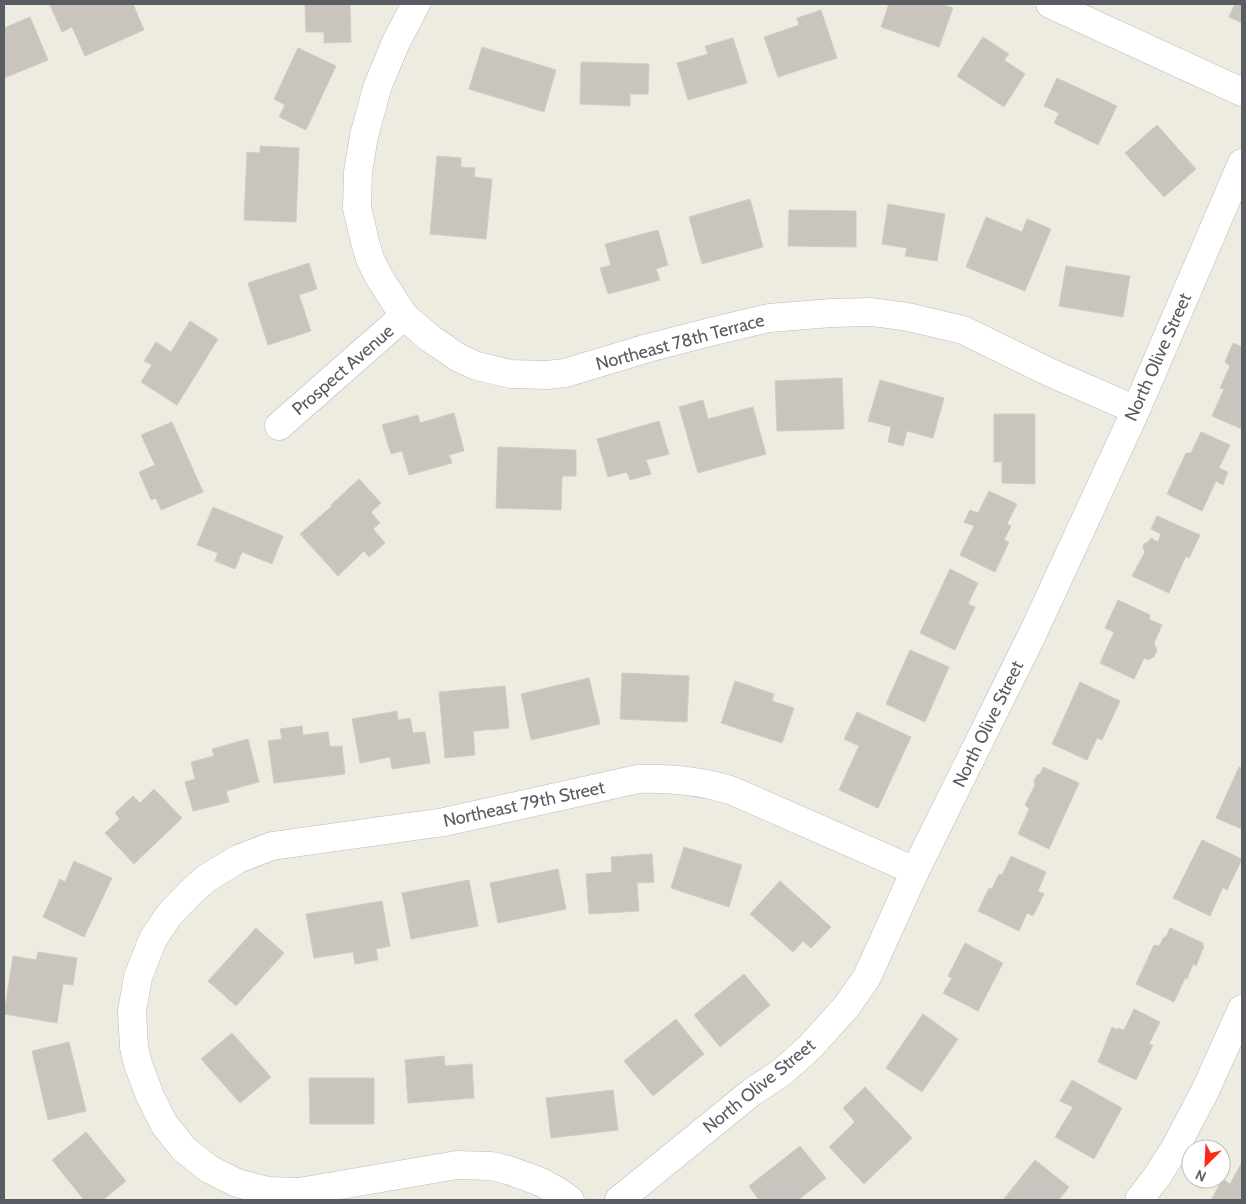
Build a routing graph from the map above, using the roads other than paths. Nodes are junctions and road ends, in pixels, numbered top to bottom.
1 (416, 4) edge
2 (1050, 4) edge
3 (1242, 92) edge
4 (1242, 163) edge
5 (404, 316) junction
6 (1136, 410) junction
7 (279, 426) dead end
8 (915, 871) junction
9 (1242, 1009) edge
10 (570, 1200) edge
11 (619, 1200) edge
12 (1140, 1200) edge

1 - 5 street, Prospect Avenue
2 - 3 street
4 - 6 street, North Olive Street
5 - 6 street, Northeast 78th Terrace
5 - 7 street, Prospect Avenue
6 - 8 street, North Olive Street
8 - 10 street, Northeast 79th Street
8 - 11 street, North Olive Street
9 - 12 street

